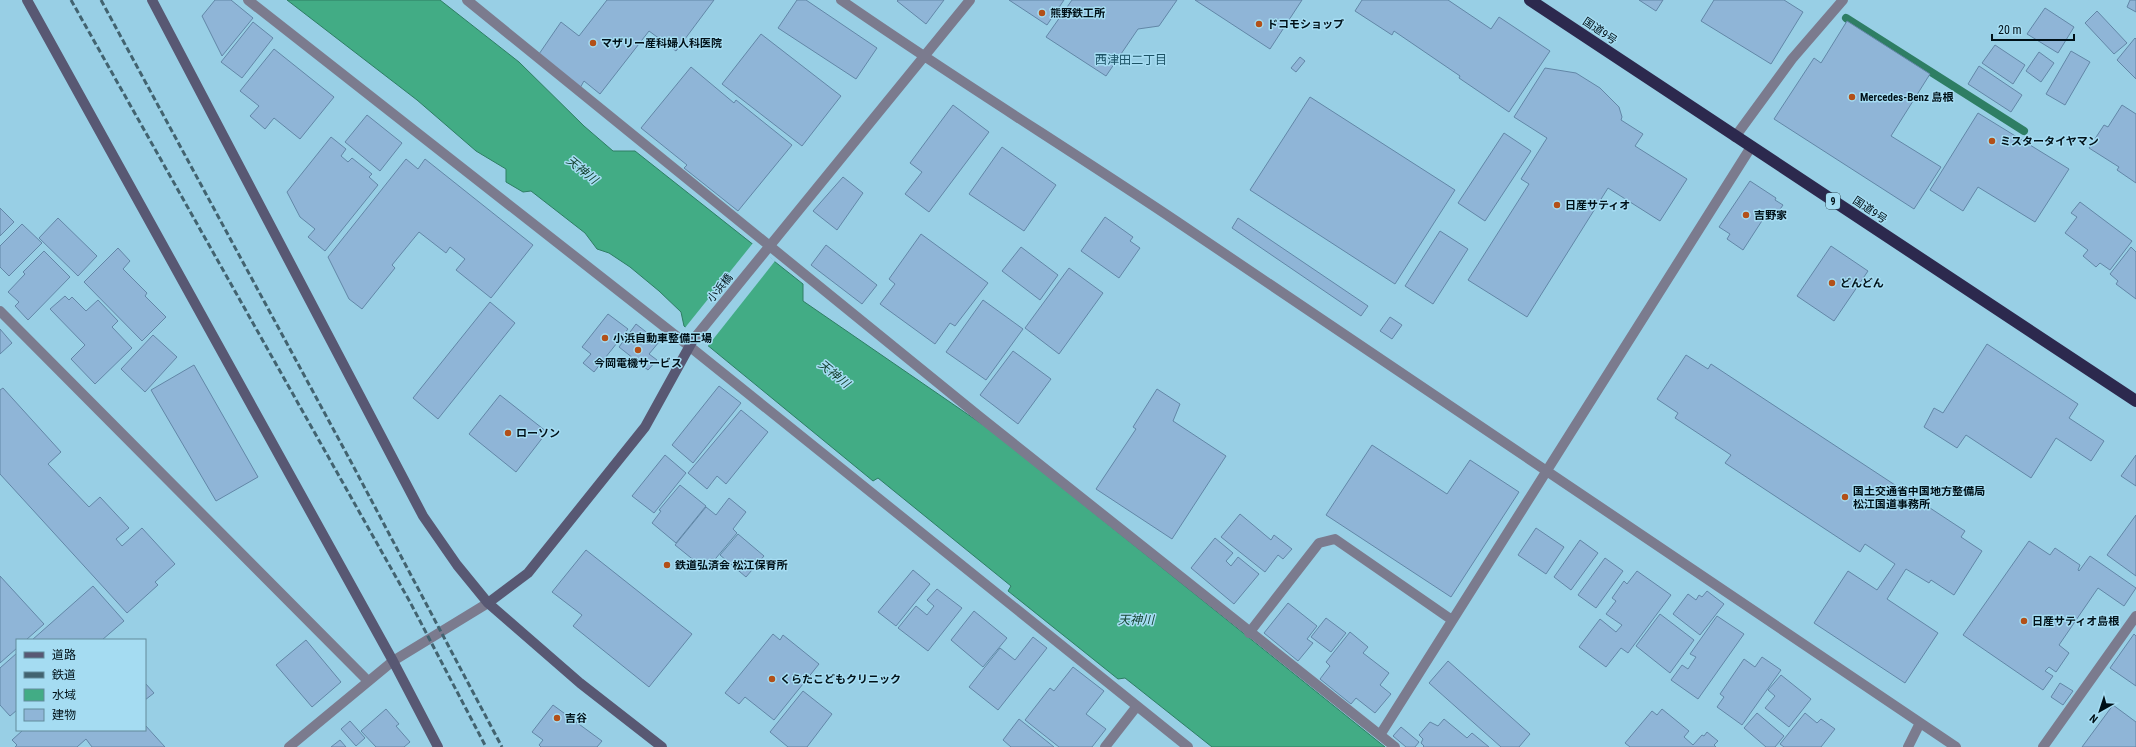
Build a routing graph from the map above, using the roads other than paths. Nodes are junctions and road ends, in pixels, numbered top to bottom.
1 (27, 0) edge
2 (152, 0) edge
3 (248, 0) edge
4 (467, 0) edge
5 (841, 0) edge
6 (970, 0) edge
7 (1530, 0) edge
8 (1843, 0) edge
9 (923, 57) junction
10 (1735, 137) junction
11 (1751, 147) junction
12 (767, 248) junction
13 (0, 311) edge
14 (691, 343) junction
15 (2136, 401) edge
16 (1547, 470) junction
17 (488, 603) junction
18 (2136, 616) edge
19 (1452, 620) junction
20 (1249, 633) junction
21 (392, 661) junction
22 (368, 681) junction
23 (1137, 706) junction
24 (1920, 723) junction
25 (1380, 735) junction
26 (289, 747) edge
27 (438, 747) edge
28 (662, 747) edge
29 (1105, 747) edge
30 (1188, 747) edge
31 (1395, 747) edge
32 (1908, 747) edge
33 (1956, 747) edge
34 (2043, 747) edge

1 - 21 street
2 - 17 street
3 - 14 street
4 - 12 street
5 - 9 street
6 - 9 street, 小浜橋
7 - 10 highway, 国道9号 / 9
8 - 10 street
9 - 12 street, 小浜橋
9 - 16 street
10 - 11 highway, 国道9号 / 9
11 - 15 highway, 国道9号 / 9
11 - 16 street
12 - 14 street, 小浜橋
12 - 20 street
13 - 22 street
14 - 17 street
14 - 23 street
16 - 19 street
16 - 24 street
17 - 21 street
17 - 28 street
18 - 34 street
19 - 20 street
19 - 25 street
20 - 25 street
21 - 22 street
21 - 27 street
22 - 26 street
23 - 29 street
23 - 30 street
24 - 32 street
24 - 33 street
25 - 31 street

